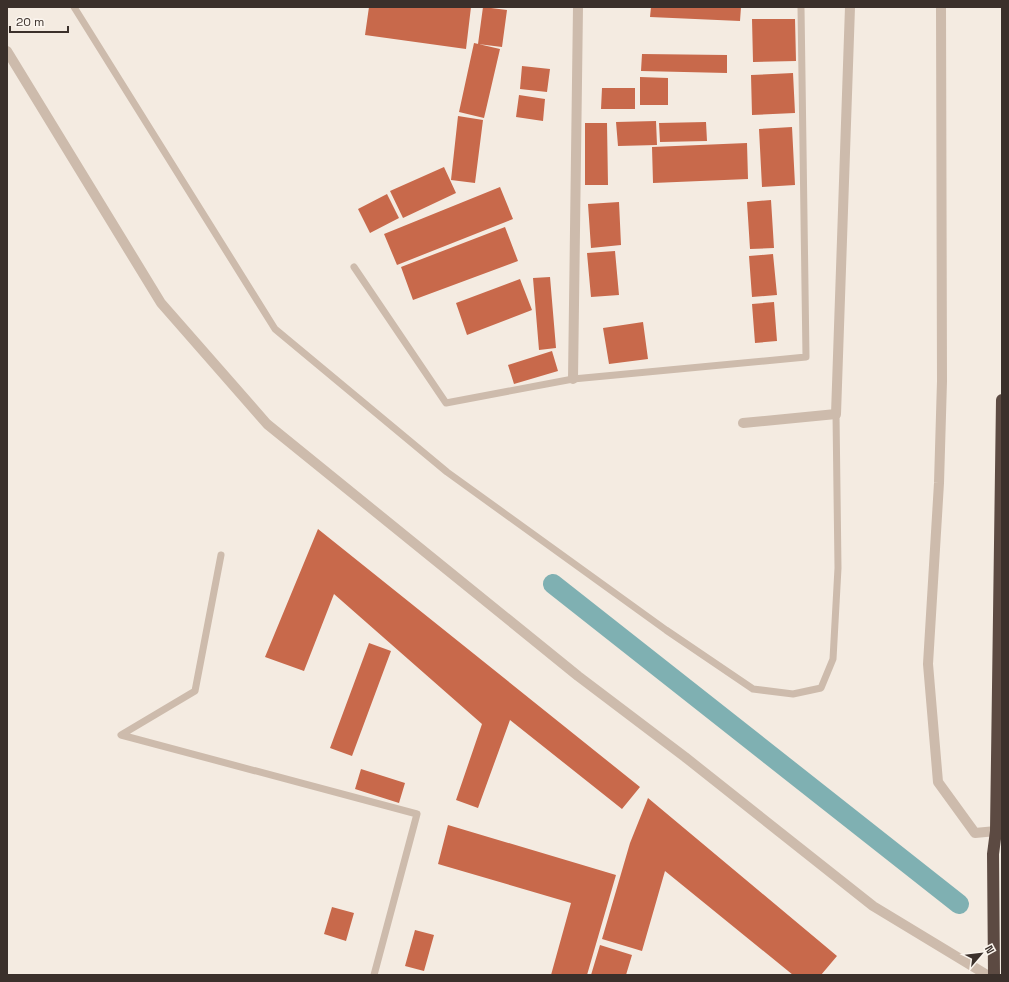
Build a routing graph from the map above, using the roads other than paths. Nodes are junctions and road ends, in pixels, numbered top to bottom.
1 (74, 7) edge
2 (578, 7) edge
3 (801, 7) edge
4 (850, 7) edge
5 (941, 7) edge
6 (7, 51) edge
7 (354, 268) dead end
8 (574, 379) junction
9 (1002, 400) edge
10 (836, 414) junction
11 (743, 423) dead end
12 (221, 555) dead end
13 (996, 831) junction
14 (374, 975) edge
15 (987, 975) edge
16 (994, 975) edge

1 - 10 lane
2 - 8 street
3 - 8 lane
4 - 10 street
5 - 13 street
6 - 15 street
7 - 8 lane
9 - 13 highway
10 - 11 street
12 - 14 lane
13 - 16 highway

